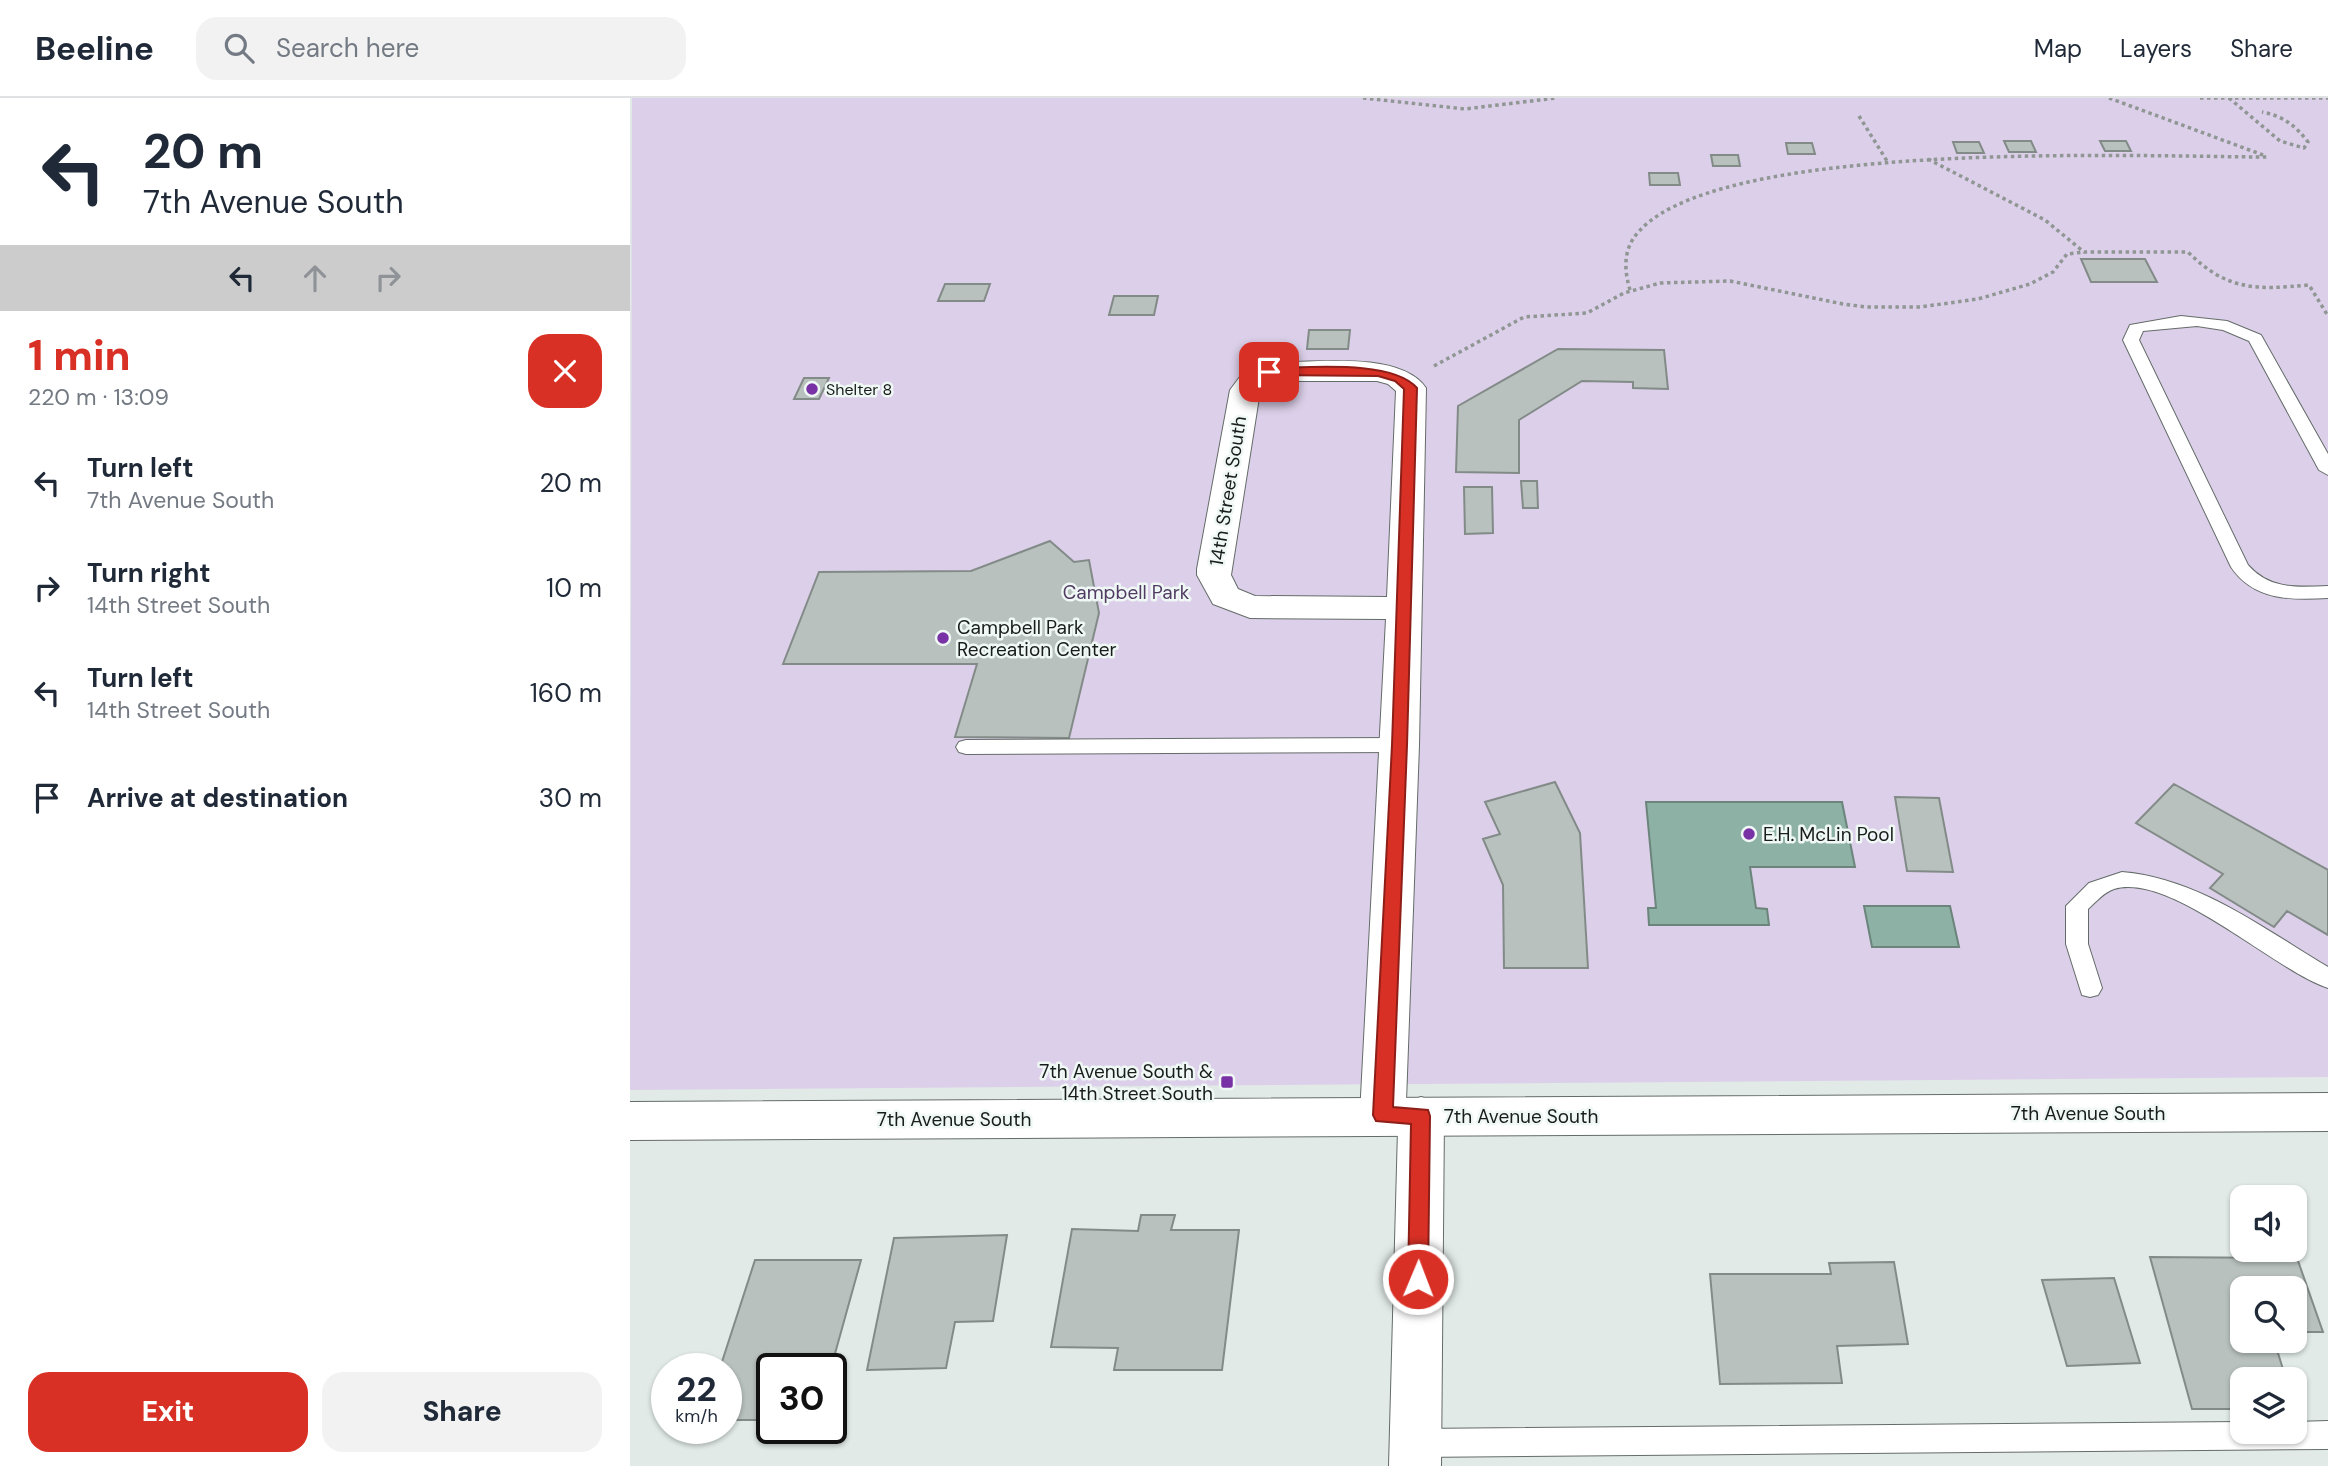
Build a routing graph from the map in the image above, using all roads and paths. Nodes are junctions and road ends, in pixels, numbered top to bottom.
1 (1363, 98) edge
2 (1556, 98) edge
3 (2109, 98) edge
4 (2200, 98) edge
5 (2229, 98) edge
6 (2328, 98) edge
7 (2262, 112) dead end
8 (1859, 116) dead end
9 (1927, 159) junction
10 (1886, 161) junction
11 (2084, 252) junction
12 (1630, 290) junction
13 (2328, 316) edge
14 (1410, 388) junction
15 (2328, 470) edge
16 (2328, 592) edge
17 (1404, 608) junction
18 (1400, 745) junction
19 (966, 747) dead end
20 (2328, 979) edge
21 (2090, 988) dead end
22 (2328, 1112) edge
23 (1402, 1116) junction
24 (631, 1123) edge
25 (2328, 1434) edge
26 (1415, 1454) edge

1 - 2 path
3 - 9 path
4 - 6 path
5 - 7 path, bridge
8 - 10 path
9 - 10 path
9 - 11 path
10 - 12 path
11 - 12 path
11 - 13 path
12 - 14 path
14 - 17 street
14 - 17 street, 14th Street South
15 - 16 lane
17 - 18 street
18 - 19 lane
18 - 23 street
20 - 21 lane
22 - 23 street, 7th Avenue South
23 - 24 street, 7th Avenue South
23 - 26 street
25 - 26 lane

